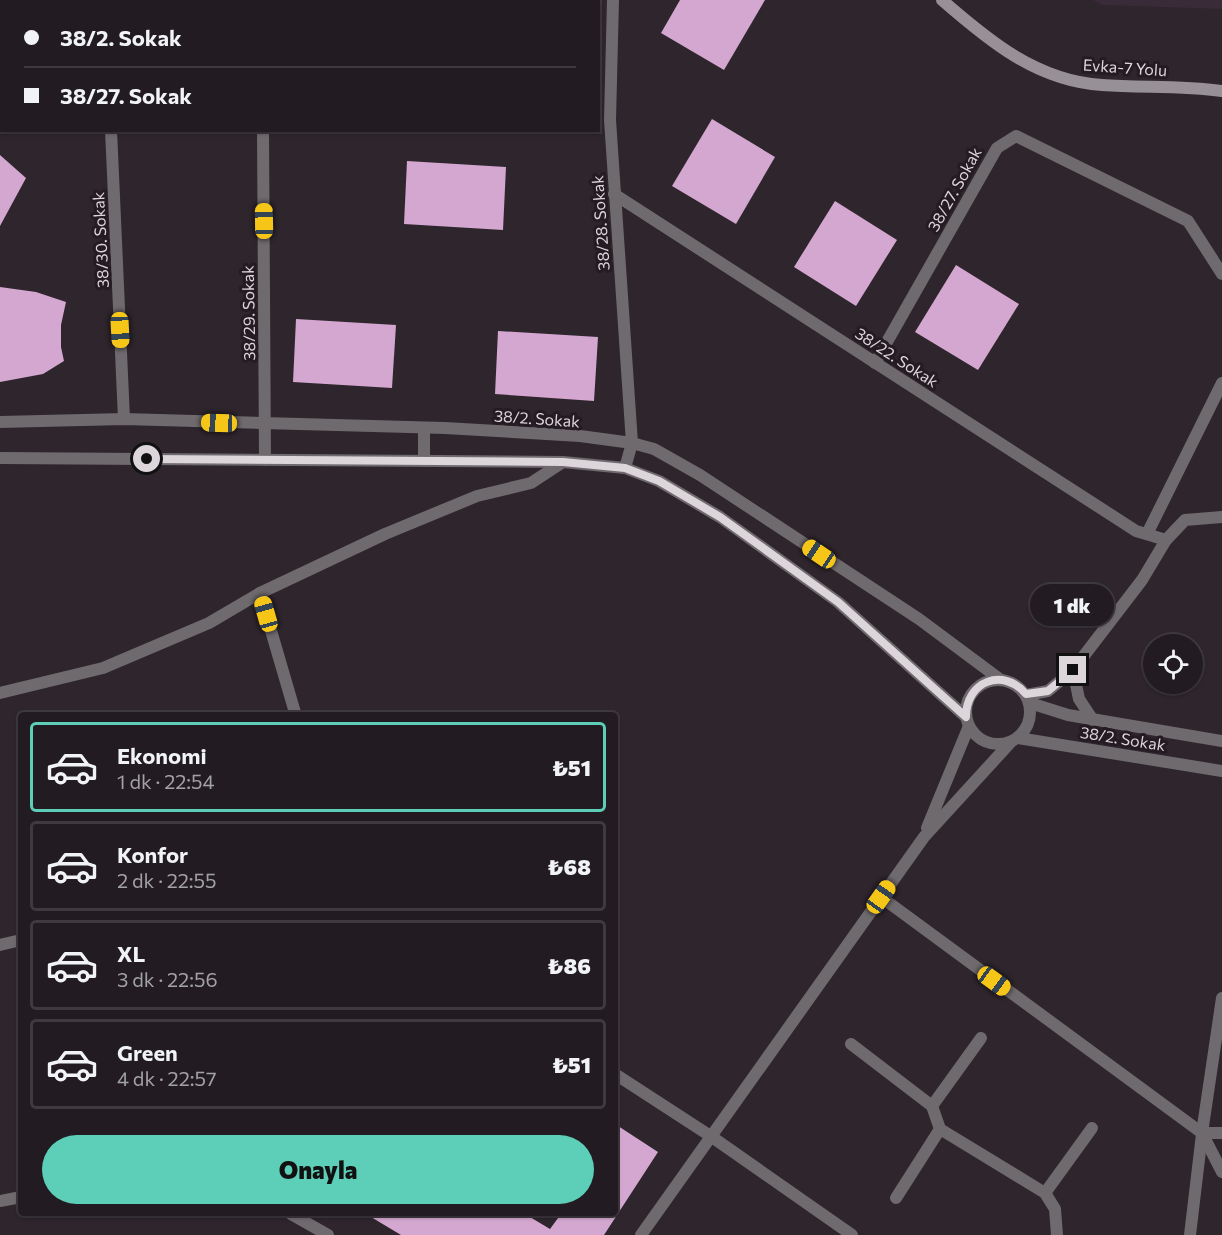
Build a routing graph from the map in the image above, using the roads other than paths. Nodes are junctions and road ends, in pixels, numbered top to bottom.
1 (613, 0) edge
2 (942, 0) edge
3 (1222, 91) edge
4 (604, 120) edge
5 (111, 132) edge
6 (263, 132) edge
7 (614, 194) junction
8 (1222, 274) edge
9 (875, 363) junction
10 (1222, 383) edge
11 (124, 419) junction
12 (0, 422) edge
13 (266, 424) junction
14 (424, 428) junction
15 (632, 443) junction
16 (0, 458) edge
17 (265, 460) junction
18 (424, 460) junction
19 (563, 462) junction
20 (625, 468) junction
21 (1220, 515) edge
22 (1147, 534) junction
23 (1166, 540) junction
24 (260, 593) junction
25 (1073, 670) junction
26 (1001, 680) junction
27 (0, 693) edge
28 (1028, 699) junction
29 (295, 712) edge
30 (1093, 720) junction
31 (968, 721) junction
32 (1014, 741) junction
33 (1222, 741) edge
34 (1222, 771) edge
35 (924, 837) junction
36 (881, 897) junction
37 (18, 941) edge
38 (0, 945) edge
39 (1222, 998) edge
40 (981, 1038) dead end
41 (851, 1044) dead end
42 (618, 1076) edge
43 (932, 1106) junction
44 (1092, 1128) dead end
45 (940, 1130) junction
46 (1202, 1133) junction
47 (1222, 1133) edge
48 (712, 1137) junction
49 (1222, 1172) edge
50 (1045, 1193) junction
51 (18, 1198) edge
52 (896, 1198) dead end
53 (0, 1201) edge
54 (295, 1216) edge
55 (328, 1235) edge
56 (641, 1235) edge
57 (852, 1235) edge
58 (1057, 1235) edge
59 (1190, 1235) edge

1 - 4 street, 38/28. Sokak
2 - 3 street, Evka-7 Yolu
4 - 7 street, 38/28. Sokak
5 - 11 street, 38/30. Sokak
6 - 13 street, 38/29. Sokak
7 - 9 street, 38/22. Sokak
7 - 15 street, 38/28. Sokak
8 - 9 street, 38/27. Sokak
9 - 22 street, 38/22. Sokak
10 - 22 street
11 - 12 street, 38/2. Sokak
11 - 13 street, 38/2. Sokak
13 - 14 street, 38/2. Sokak
13 - 17 street, 38/29. Sokak
14 - 15 street, 38/2. Sokak
14 - 18 street
15 - 20 street, 38/28. Sokak
15 - 26 street, 38/2. Sokak
16 - 17 street
17 - 18 street
18 - 19 street
19 - 20 street
19 - 24 street
20 - 31 street
21 - 23 street
22 - 23 street, 38/22. Sokak
23 - 25 street
24 - 27 street
24 - 29 street
25 - 28 street
25 - 30 street
26 - 28 street
26 - 31 street
28 - 30 street, 38/2. Sokak
28 - 32 street
30 - 33 street, 38/2. Sokak
31 - 32 street
31 - 35 street
32 - 34 street, 38/2. Sokak
32 - 35 street
35 - 36 street
36 - 46 street
36 - 48 street
37 - 38 street
39 - 46 street
40 - 43 street
41 - 43 street
42 - 48 street
43 - 45 street
44 - 50 street
45 - 50 street
45 - 52 street
46 - 47 street
46 - 49 street
46 - 59 street
48 - 56 street
48 - 57 street
50 - 58 street
51 - 53 street
54 - 55 street

